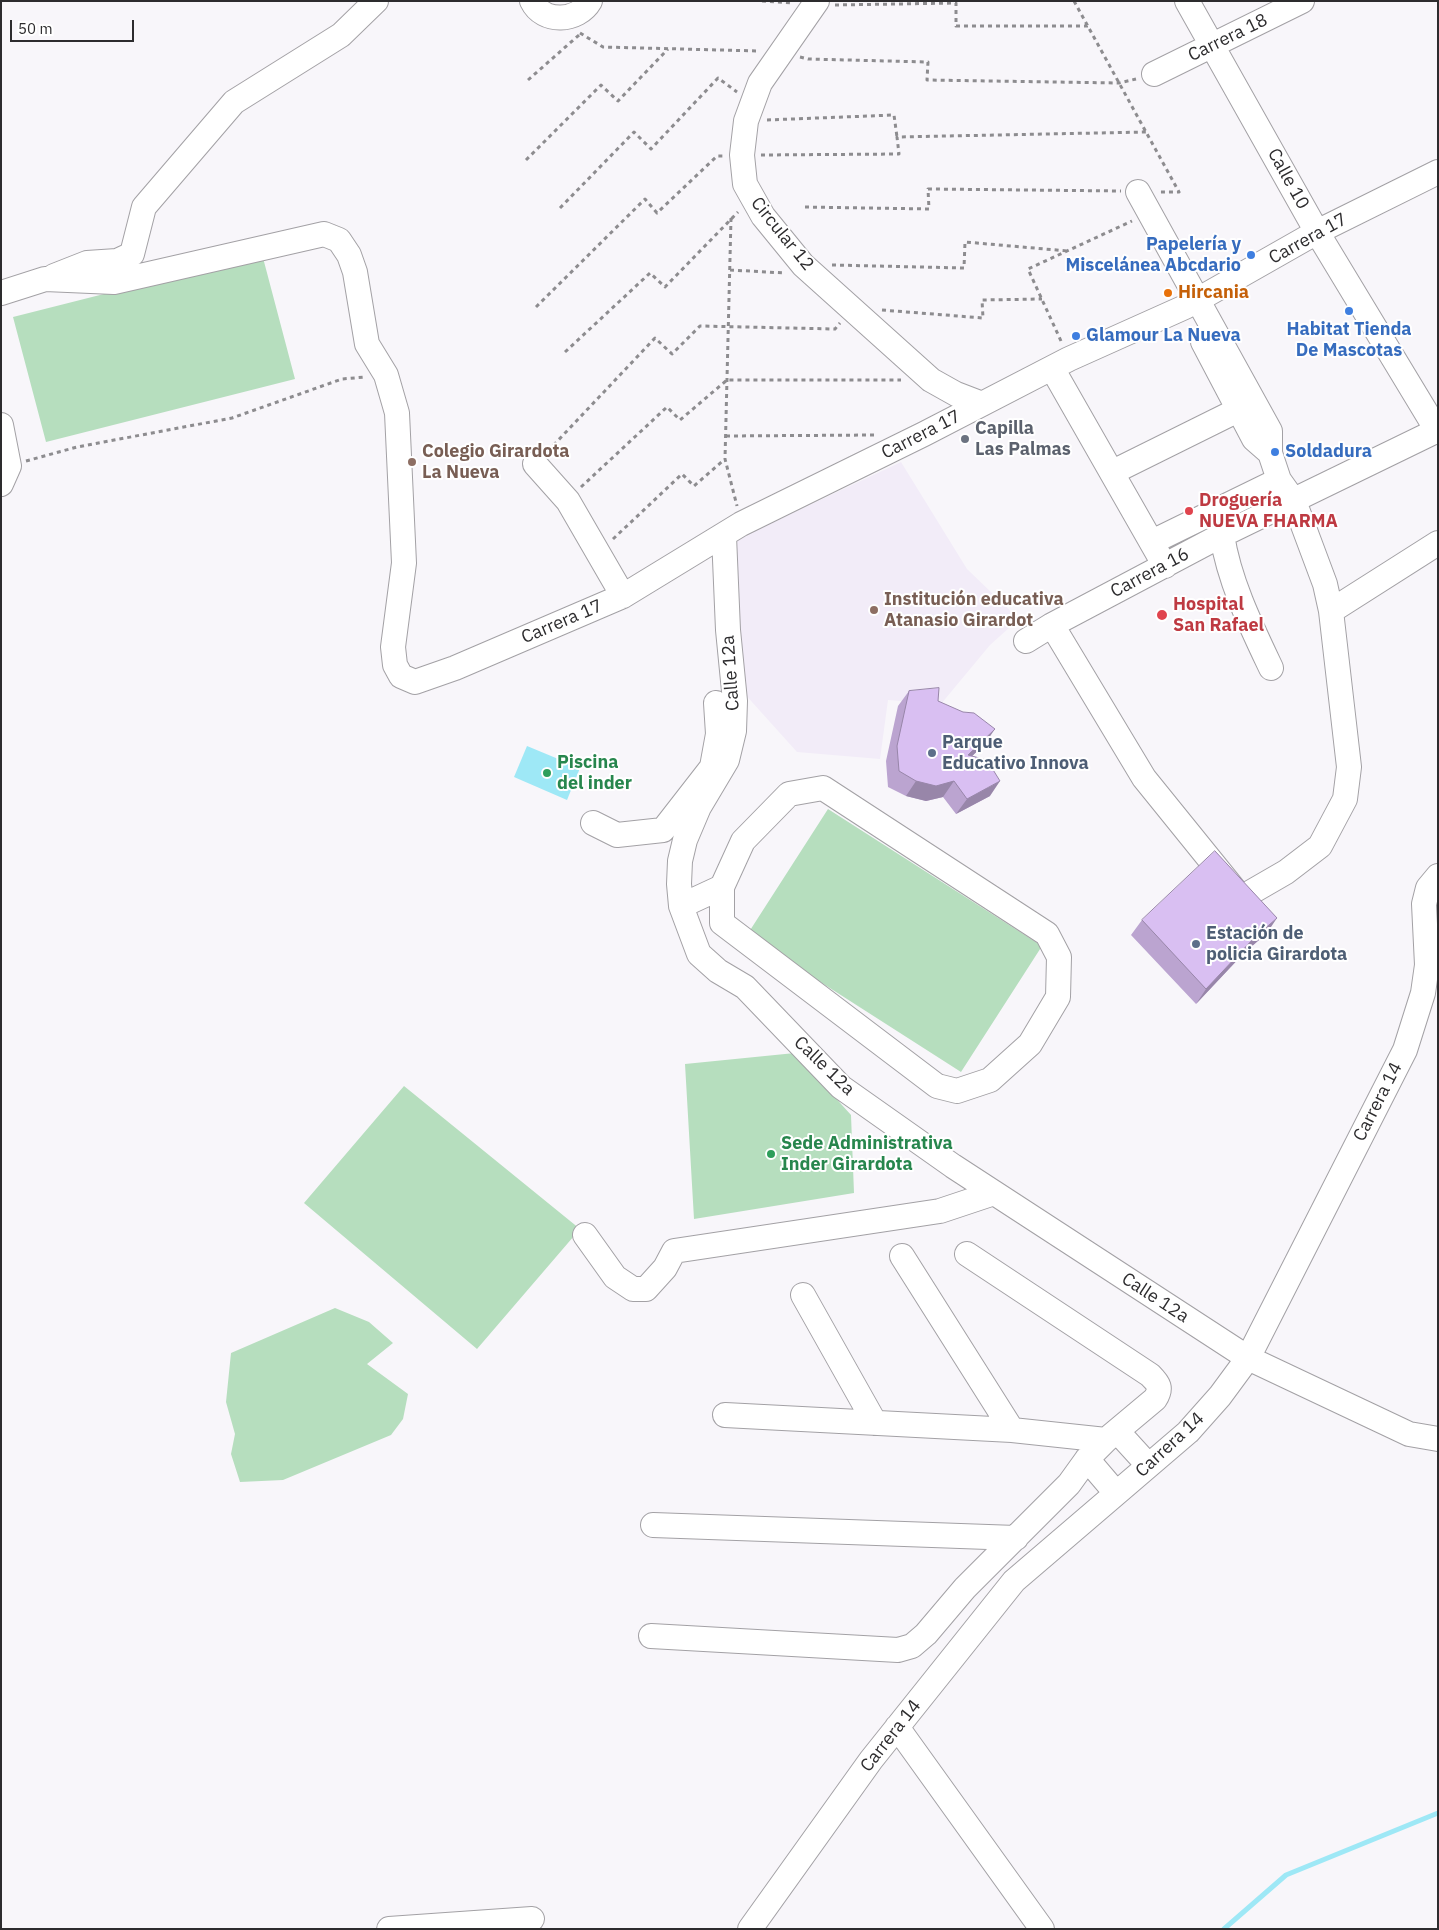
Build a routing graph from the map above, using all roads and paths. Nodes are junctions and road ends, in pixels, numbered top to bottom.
1 (376, 1) edge
2 (532, 1) edge
3 (762, 1) edge
4 (1074, 1) edge
5 (1187, 1) edge
6 (1302, 1) edge
7 (815, 3) edge
8 (583, 17) edge
9 (1088, 26) junction
10 (1214, 46) junction
11 (668, 49) junction
12 (781, 52) junction
13 (1154, 74) dead end
14 (528, 80) dead end
15 (1119, 83) junction
16 (749, 112) junction
17 (1146, 132) junction
18 (897, 136) junction
19 (742, 155) junction
20 (526, 160) dead end
21 (1438, 172) edge
22 (1138, 192) junction
23 (751, 198) junction
24 (806, 207) dead end
25 (560, 208) dead end
26 (1149, 213) junction
27 (731, 218) junction
28 (1317, 232) junction
29 (1068, 251) junction
30 (803, 265) junction
31 (730, 270) junction
32 (45, 279) junction
33 (1, 293) edge
34 (1042, 298) junction
35 (1192, 304) junction
36 (536, 307) dead end
37 (853, 308) junction
38 (729, 326) junction
39 (565, 352) dead end
40 (1061, 363) junction
41 (386, 375) junction
42 (727, 380) junction
43 (931, 380) junction
44 (982, 404) junction
45 (1238, 410) junction
46 (1, 425) edge
47 (1437, 430) edge
48 (884, 435) dead end
49 (726, 436) junction
50 (1270, 453) junction
51 (726, 459) junction
52 (535, 464) joint
53 (1113, 472) junction
54 (5, 475) edge
55 (1279, 480) junction
56 (568, 501) junction
57 (1294, 501) junction
58 (732, 530) junction
59 (1222, 535) junction
60 (1152, 542) junction
61 (1438, 543) edge
62 (598, 553) junction
63 (1165, 566) junction
64 (623, 596) junction
65 (1331, 611) junction
66 (1052, 625) junction
67 (1026, 641) dead end
68 (1271, 668) dead end
69 (720, 702) junction
70 (593, 823) dead end
71 (1438, 876) edge
72 (722, 887) junction
73 (682, 906) junction
74 (994, 1192) junction
75 (585, 1235) dead end
76 (968, 1254) dead end
77 (902, 1256) dead end
78 (803, 1294) dead end
79 (1248, 1358) junction
80 (725, 1415) dead end
81 (875, 1423) junction
82 (1012, 1430) junction
83 (1111, 1436) junction
84 (1438, 1439) edge
85 (1087, 1459) junction
86 (1148, 1466) junction
87 (1116, 1493) junction
88 (653, 1525) dead end
89 (1016, 1538) junction
90 (651, 1636) dead end
91 (897, 1727) junction
92 (532, 1919) dead end
93 (389, 1929) edge
94 (750, 1929) edge
95 (1042, 1929) edge

1 - 32 street
2 - 8 street
3 - 7 path
4 - 9 path
5 - 10 street, Calle 10
6 - 10 street, Carrera 18
7 - 9 path
7 - 12 street, Circular 12
8 - 11 path
8 - 14 path
9 - 15 path
10 - 13 street, Carrera 18
10 - 28 street, Calle 10
11 - 12 path
11 - 20 path
12 - 15 path
12 - 16 street, Circular 12
15 - 17 path
16 - 18 path
16 - 19 street, Circular 12
16 - 25 path
17 - 18 path
17 - 22 path
18 - 19 path
19 - 23 street, Circular 12
19 - 36 path
21 - 28 street, Carrera 17
22 - 24 path
22 - 26 street
23 - 27 path
23 - 30 street, Circular 12
26 - 29 path
26 - 35 street
27 - 31 path
27 - 39 path
28 - 35 street, Carrera 17
28 - 47 street, Calle 10
29 - 30 path
29 - 34 path
30 - 31 path
30 - 37 street, Circular 12
31 - 38 path
32 - 33 street
32 - 41 street, Carrera 17
34 - 37 path
34 - 40 path
35 - 40 street, Carrera 17
35 - 45 street
35 - 50 street
37 - 38 path
37 - 43 street, Circular 12
38 - 42 path
38 - 52 path
40 - 44 street, Carrera 17
40 - 53 street
41 - 54 path
41 - 64 street, Carrera 17
42 - 43 path
42 - 49 path
42 - 56 path
43 - 44 street, Circular 12
44 - 58 street, Carrera 17
45 - 50 street
45 - 53 street
46 - 54 street
47 - 57 street, Carrera 16
48 - 49 path
49 - 51 path
50 - 55 street
51 - 58 path
51 - 62 path
52 - 56 street
53 - 60 street
55 - 57 street
55 - 60 street
56 - 62 street
57 - 59 street, Carrera 16
57 - 65 street
58 - 64 street, Carrera 17
58 - 69 street, Calle 12a
59 - 63 street, Carrera 16
59 - 68 street
60 - 63 street
61 - 65 street
62 - 64 street
63 - 66 street, Carrera 16
65 - 66 street
66 - 67 street, Carrera 16
69 - 70 street
69 - 73 street, Calle 12a
71 - 79 street, Carrera 14
72 - 72 street
72 - 73 street
73 - 74 street, Calle 12a
74 - 75 street
74 - 79 street, Calle 12a
76 - 83 street
77 - 82 street
78 - 81 street
79 - 84 street, Calle 12a
79 - 86 street, Carrera 14
80 - 81 street
81 - 82 street
82 - 83 street
83 - 85 street
83 - 86 street
85 - 87 street
85 - 89 street
86 - 87 street, Carrera 14
87 - 91 street, Carrera 14
88 - 89 street
89 - 90 street
91 - 94 street, Carrera 14
91 - 95 street
92 - 93 street

